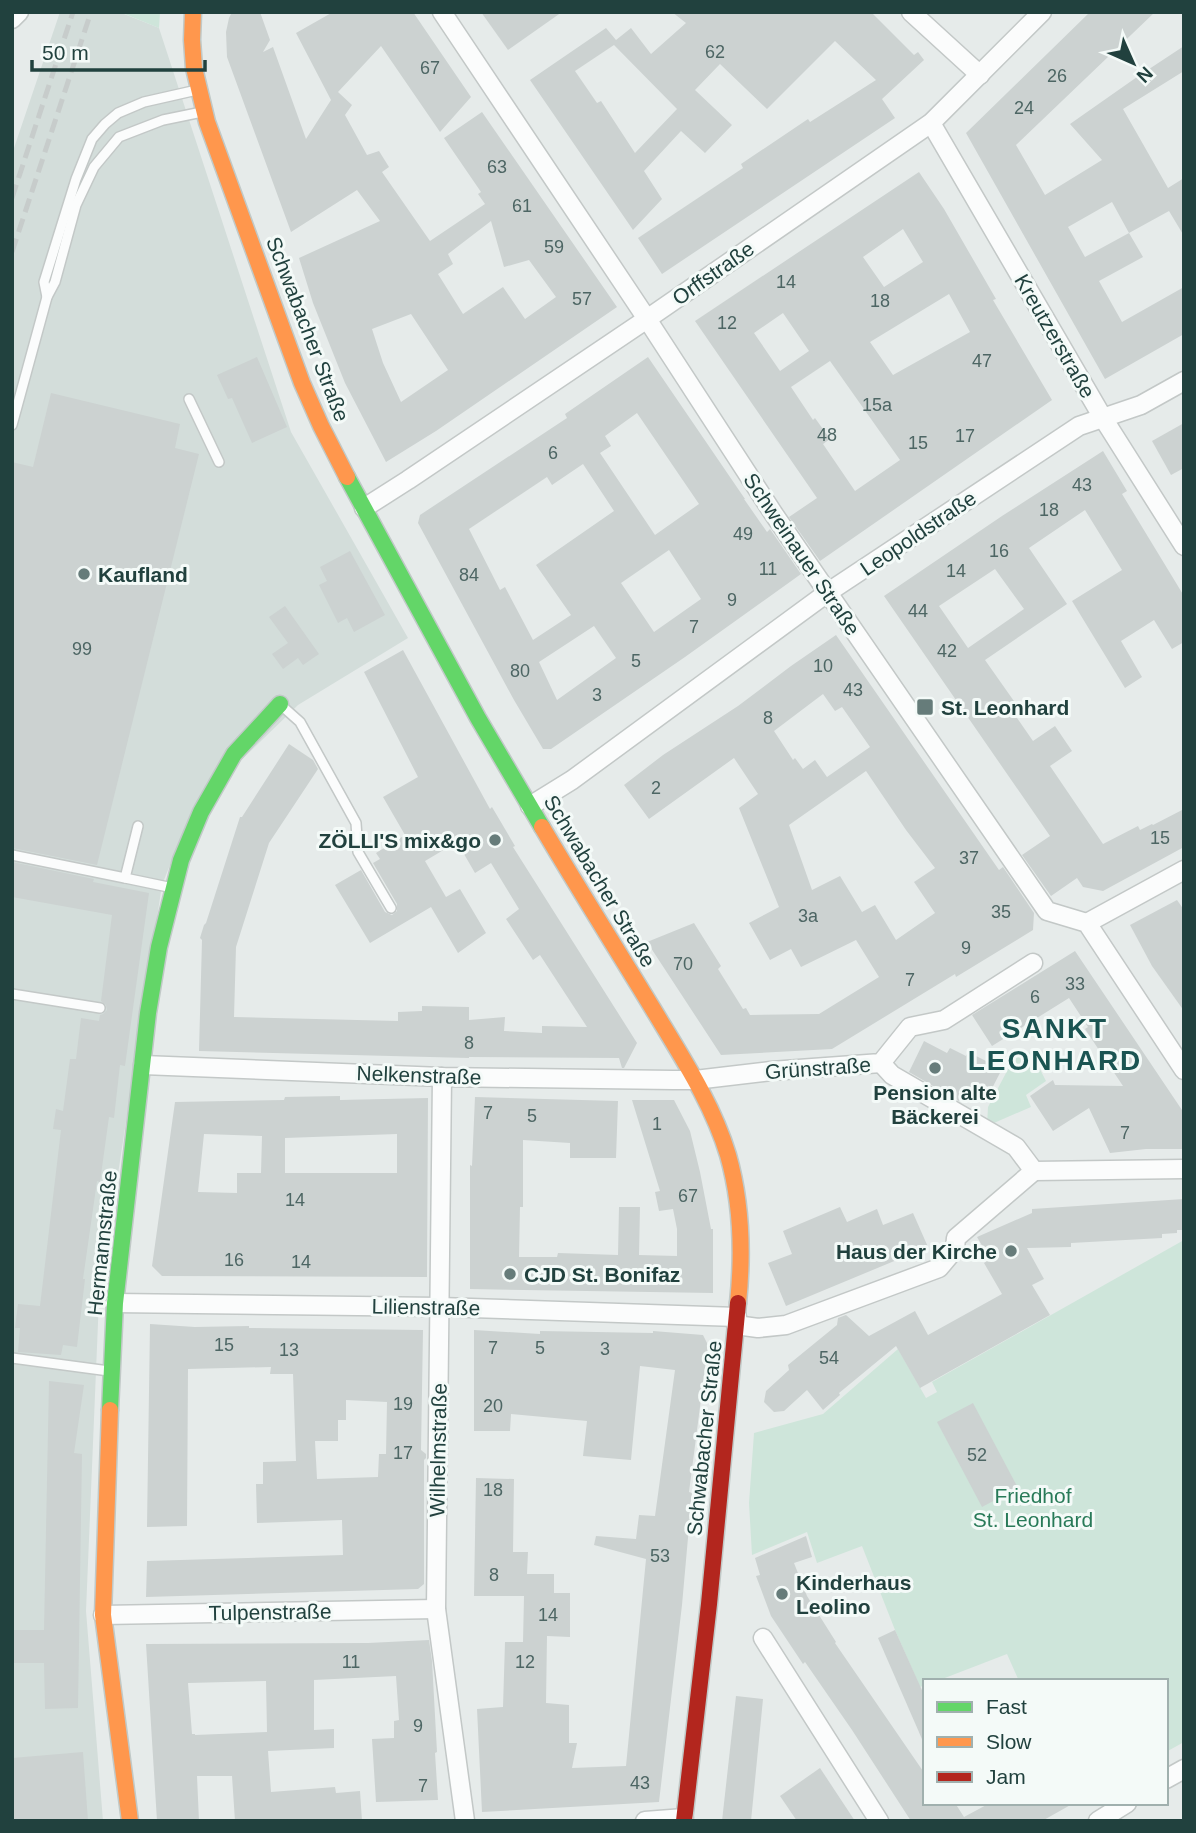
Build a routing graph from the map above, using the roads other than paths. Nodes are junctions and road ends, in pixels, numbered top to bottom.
1 (19, 12) edge
2 (193, 12) edge
3 (442, 12) edge
4 (911, 12) edge
5 (1042, 12) edge
6 (12, 19) edge
7 (980, 75) junction
8 (198, 89) junction
9 (204, 111) junction
10 (931, 123) junction
11 (47, 297) junction
12 (648, 318) junction
13 (1184, 381) edge
14 (188, 399) dead end
15 (1103, 418) junction
16 (12, 425) edge
17 (219, 462) dead end
18 (364, 508) junction
19 (1184, 546) edge
20 (827, 593) junction
21 (280, 704) joint
22 (530, 806) junction
23 (138, 826) dead end
24 (12, 855) edge
25 (1182, 873) edge
26 (125, 878) junction
27 (174, 888) junction
28 (391, 908) dead end
29 (1087, 923) junction
30 (1033, 963) dead end
31 (12, 994) edge
32 (100, 1008) dead end
33 (881, 1063) junction
34 (143, 1065) junction
35 (1184, 1070) edge
36 (442, 1077) junction
37 (695, 1080) junction
38 (1184, 1169) edge
39 (1034, 1171) junction
40 (115, 1303) junction
41 (440, 1307) junction
42 (736, 1321) junction
43 (12, 1358) edge
44 (111, 1371) junction
45 (436, 1609) junction
46 (103, 1615) junction
47 (763, 1638) dead end
48 (1184, 1769) edge
49 (1168, 1778) edge
50 (1124, 1805) edge
51 (684, 1819) edge
52 (130, 1821) edge
53 (465, 1821) edge
54 (645, 1821) edge
55 (879, 1821) edge
56 (1098, 1821) edge

1 - 6 street
2 - 8 main road, Schwabacher Straße
3 - 12 street, Schweinauer Straße
4 - 7 street
5 - 7 street, Orffstraße
7 - 10 street, Orffstraße
8 - 9 main road, Schwabacher Straße
8 - 11 lane
9 - 11 lane
9 - 18 main road, Schwabacher Straße
10 - 12 street, Orffstraße
10 - 15 street, Kreutzerstraße
11 - 16 lane
12 - 18 street, Orffstraße
12 - 20 street, Schweinauer Straße
13 - 15 street, Leopoldstraße
14 - 17 lane
15 - 19 street, Kreutzerstraße
15 - 20 street, Leopoldstraße
18 - 22 main road, Schwabacher Straße
20 - 22 street, Leopoldstraße
20 - 29 street, Schweinauer Straße
21 - 27 main road, Hermannstraße
21 - 28 lane
22 - 37 main road, Schwabacher Straße
23 - 26 lane
24 - 26 lane
25 - 29 street
26 - 27 lane
27 - 34 main road, Hermannstraße
29 - 35 street
30 - 33 street, Grünstraße
31 - 32 lane
33 - 37 street, Grünstraße
33 - 39 street
34 - 36 street, Nelkenstraße
34 - 40 main road, Hermannstraße
36 - 37 street, Nelkenstraße
36 - 41 street, Wilhelmstraße
37 - 42 main road, Schwabacher Straße
38 - 39 street
39 - 42 street, Lilienstraße
40 - 41 street, Lilienstraße
40 - 44 main road, Hermannstraße
41 - 42 street, Lilienstraße
41 - 45 street, Wilhelmstraße
42 - 51 main road, Schwabacher Straße
43 - 44 lane
44 - 46 main road, Hermannstraße
45 - 46 street, Tulpenstraße
45 - 53 street, Wilhelmstraße
46 - 52 main road, Hermannstraße
47 - 55 street
48 - 49 street
50 - 56 street
51 - 54 street

